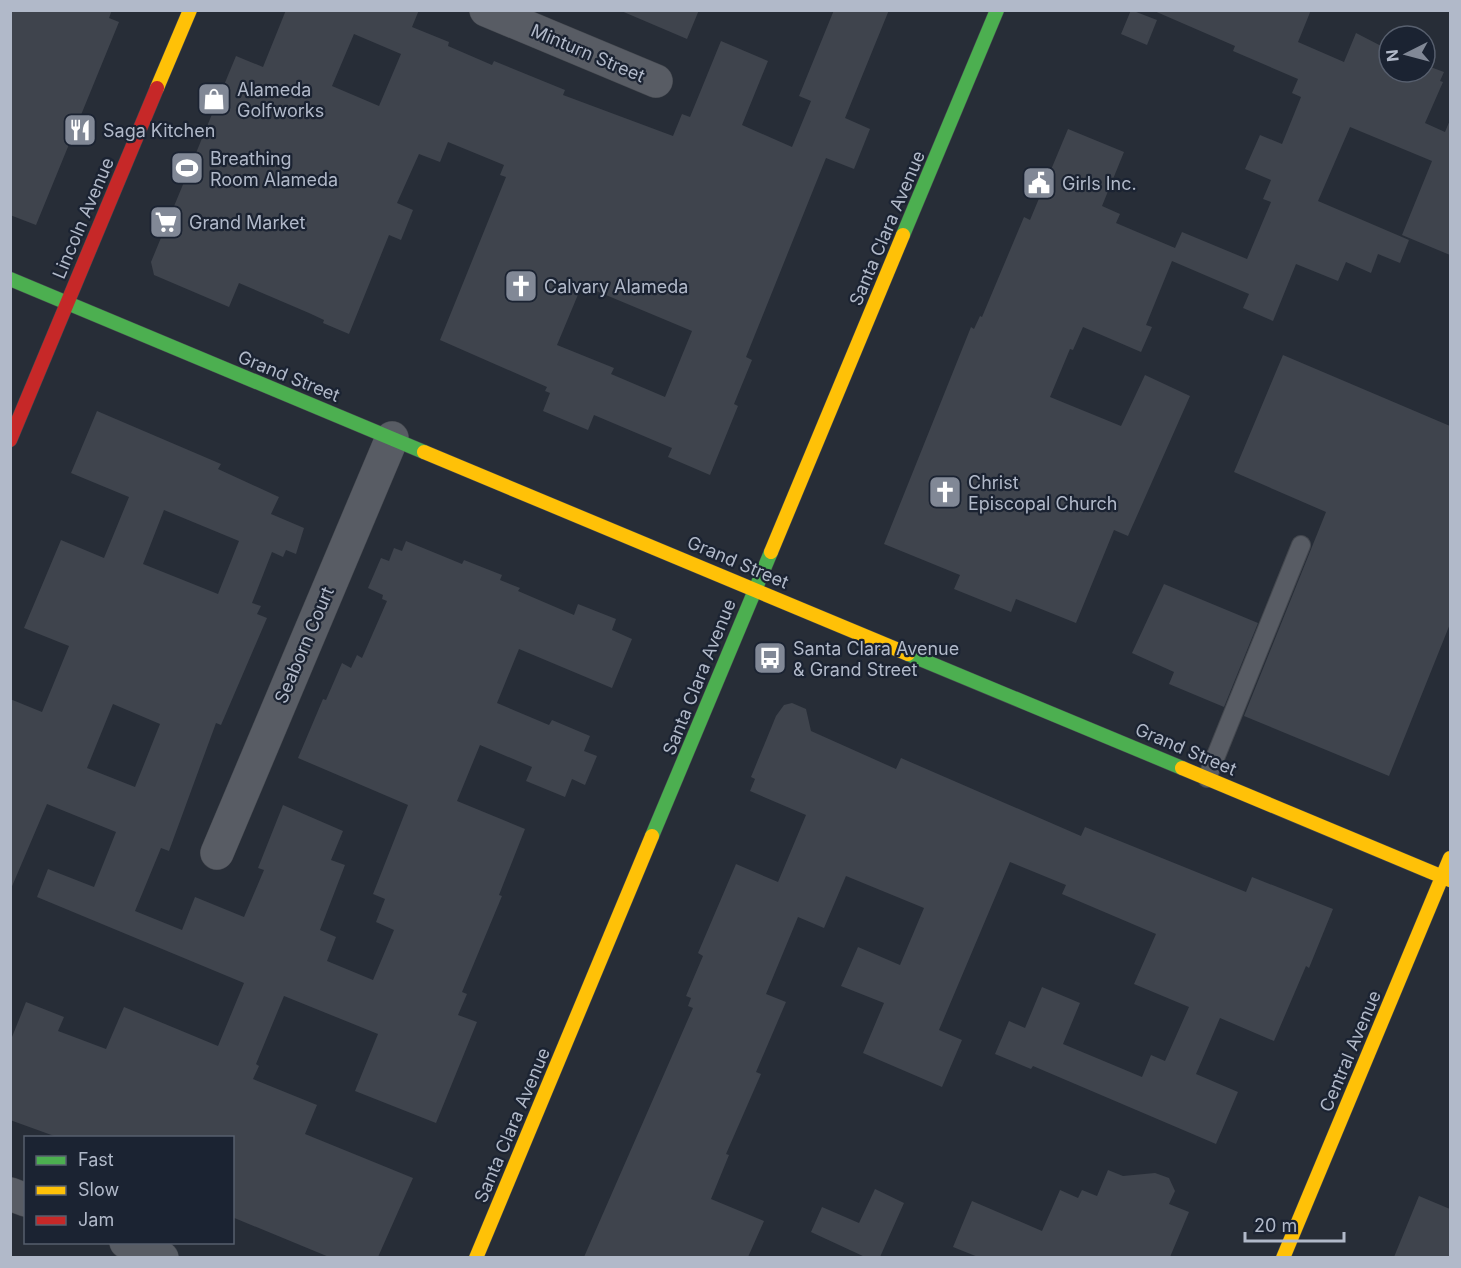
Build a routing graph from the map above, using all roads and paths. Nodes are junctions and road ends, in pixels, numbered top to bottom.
1 (190, 10) edge
2 (486, 10) edge
3 (998, 10) edge
4 (656, 81) dead end
5 (10, 279) edge
6 (67, 304) junction
7 (392, 438) junction
8 (10, 440) edge
9 (1301, 545) dead end
10 (755, 589) junction
11 (1207, 778) junction
12 (217, 853) dead end
13 (1450, 858) edge
14 (1447, 878) edge
15 (131, 1244) edge
16 (162, 1257) edge
17 (476, 1257) edge
18 (1283, 1257) edge

1 - 6 street, Lincoln Avenue
2 - 4 street, Minturn Street
3 - 10 street, Santa Clara Avenue
5 - 6 street, Grand Street
6 - 7 street, Grand Street
6 - 8 street, Lincoln Avenue
7 - 10 street, Grand Street
7 - 12 street, Seaborn Court
9 - 11 lane
10 - 11 street, Grand Street
10 - 17 street, Santa Clara Avenue
11 - 14 street, Grand Street
13 - 14 street, Central Avenue
14 - 18 street, Central Avenue
15 - 16 street

